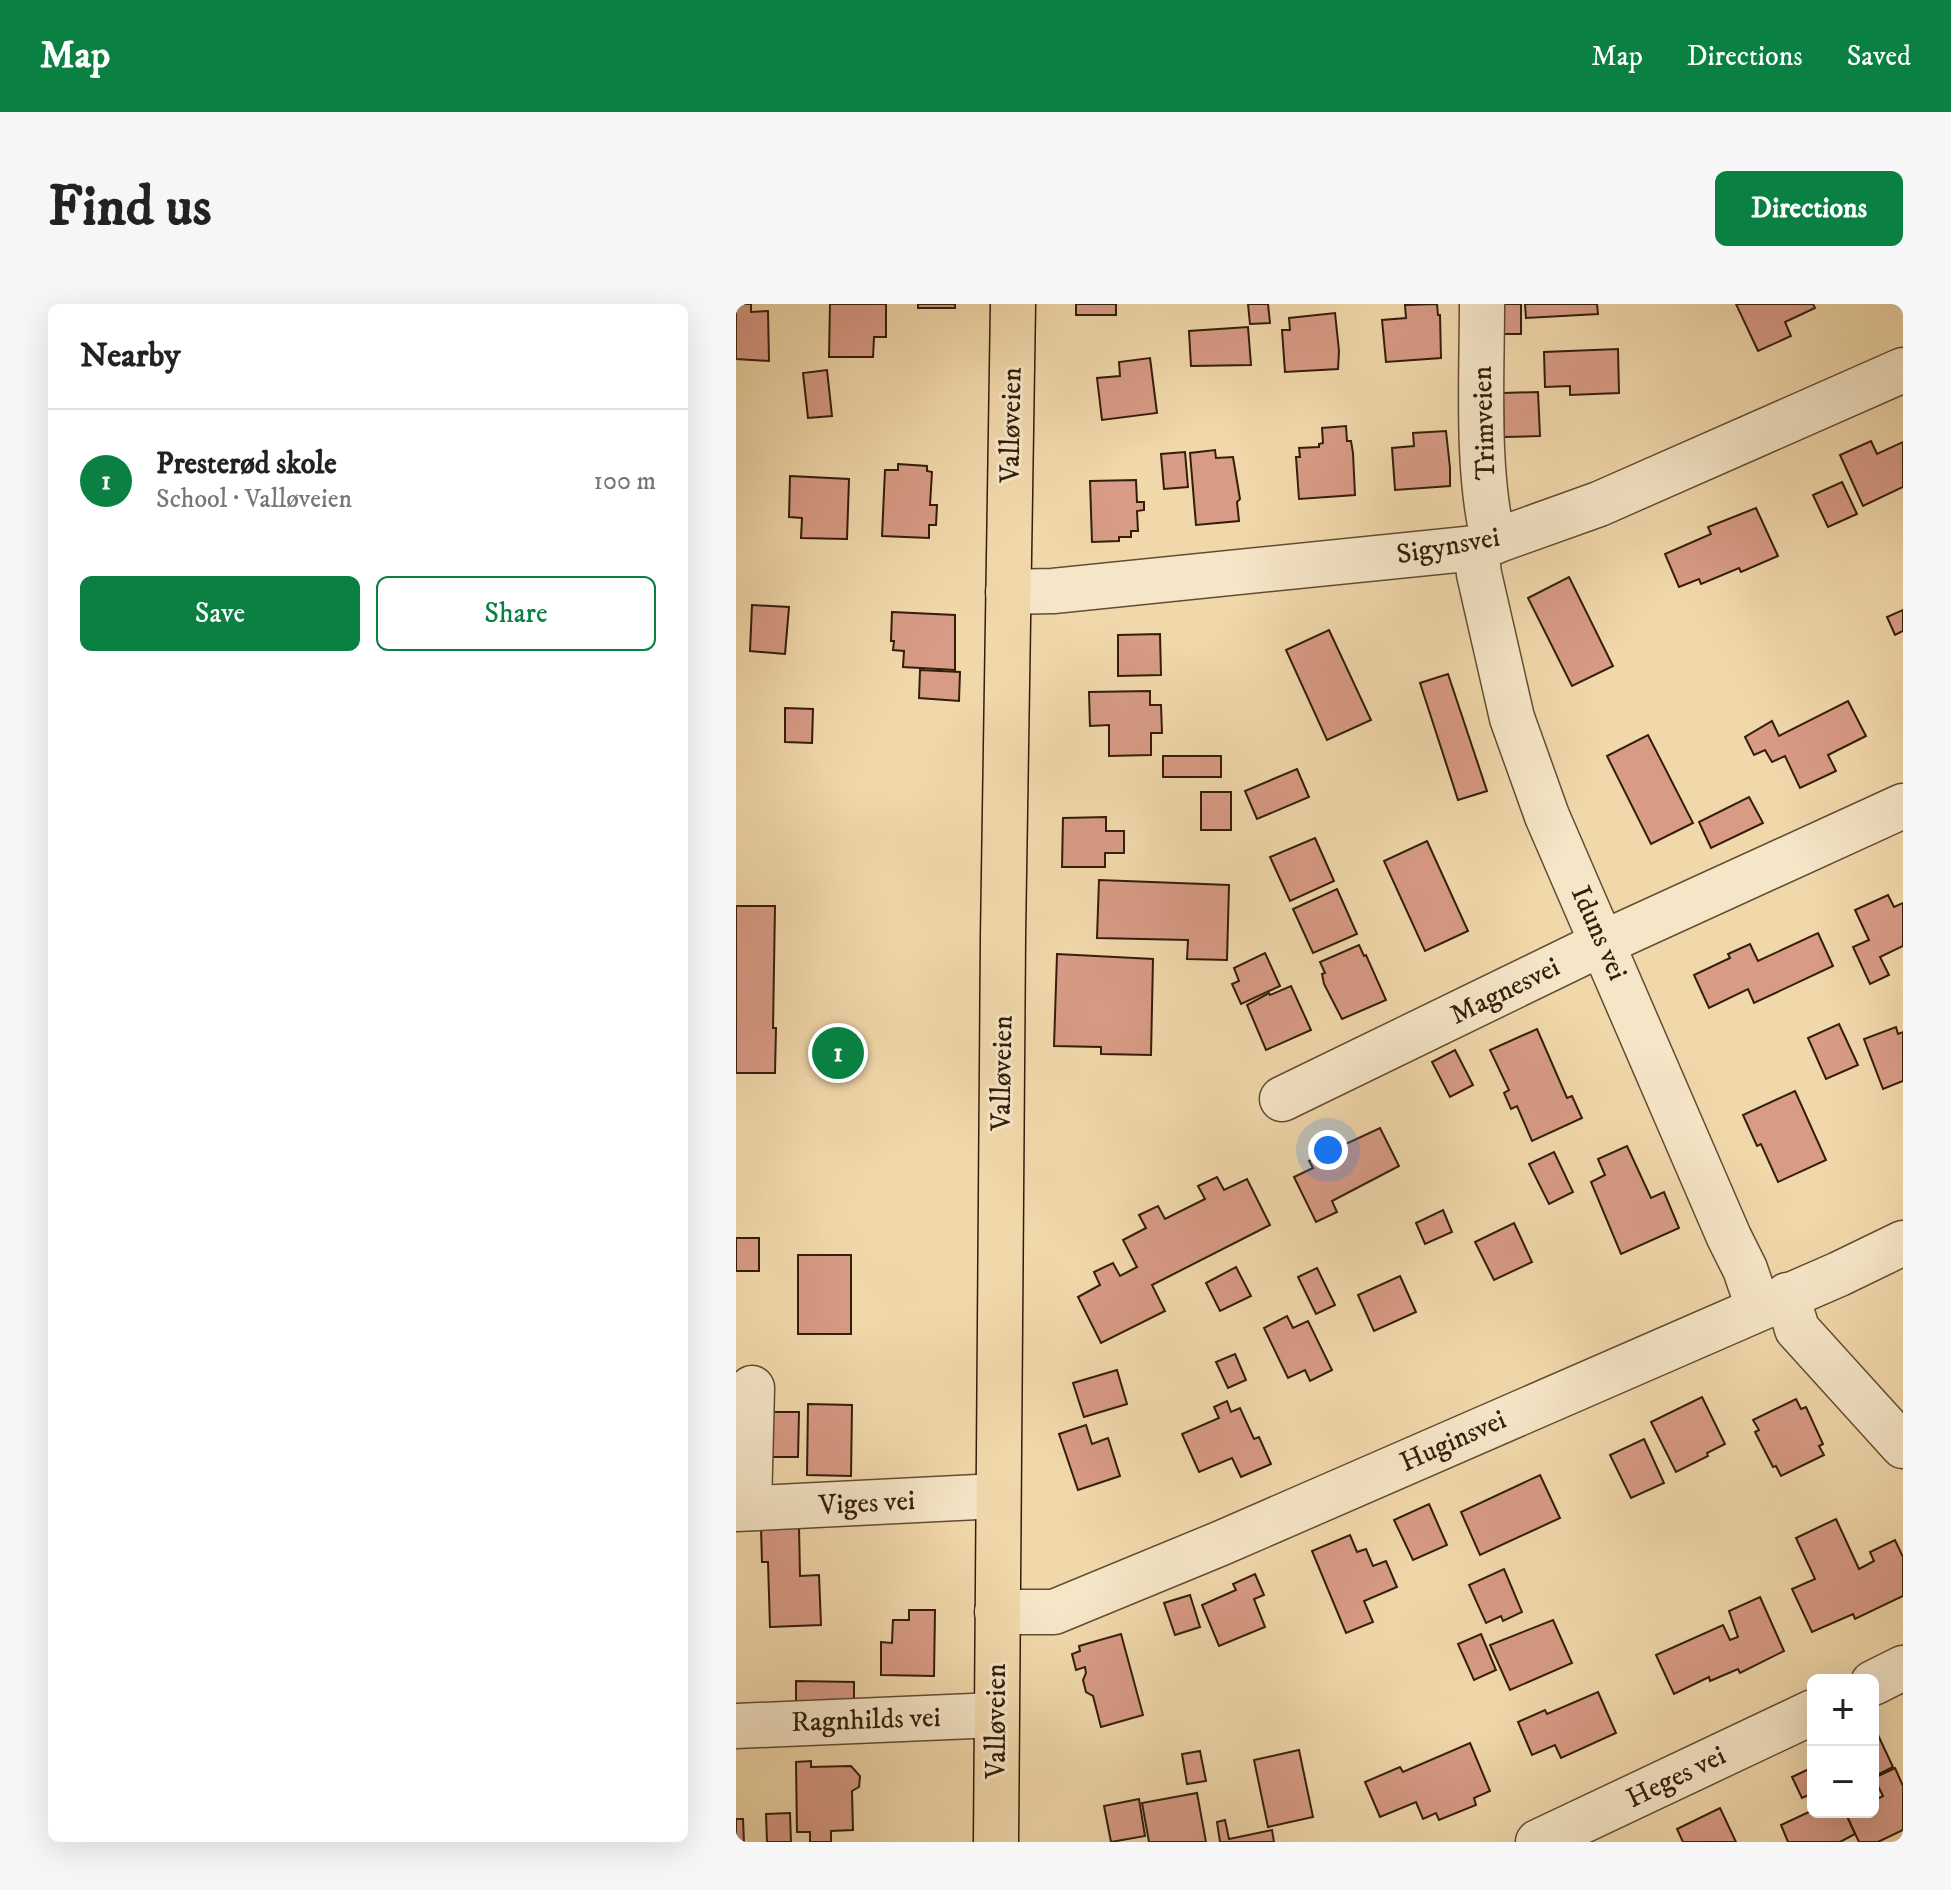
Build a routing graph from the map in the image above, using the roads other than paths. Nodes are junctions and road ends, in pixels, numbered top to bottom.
1 (1013, 304) edge
2 (1482, 304) edge
3 (1903, 370) edge
4 (1485, 545) junction
5 (1008, 592) junction
6 (1903, 806) edge
7 (1603, 943) junction
8 (1282, 1099) dead end
9 (1903, 1243) edge
10 (1773, 1301) junction
11 (752, 1388) dead end
12 (1903, 1446) edge
13 (998, 1496) junction
14 (743, 1509) edge
15 (997, 1612) junction
16 (1903, 1668) edge
17 (1879, 1680) edge
18 (996, 1715) junction
19 (1807, 1715) edge
20 (736, 1726) edge
21 (996, 1842) edge
22 (1538, 1842) edge

1 - 5 main road, Valløveien
2 - 4 street, Trimveien
3 - 4 street, Sigynsvei
4 - 5 street, Sigynsvei
4 - 7 street, Iduns vei
5 - 13 main road, Valløveien
6 - 7 street, Magnesvei
7 - 8 street, Magnesvei
7 - 10 street, Iduns vei
9 - 10 street, Huginsvei
10 - 12 street, Iduns vei
10 - 15 street, Huginsvei
11 - 14 street
13 - 14 street, Viges vei
13 - 15 main road, Valløveien
15 - 18 main road, Valløveien
16 - 17 street
18 - 20 street, Ragnhilds vei
18 - 21 main road, Valløveien
19 - 22 street, Heges vei

